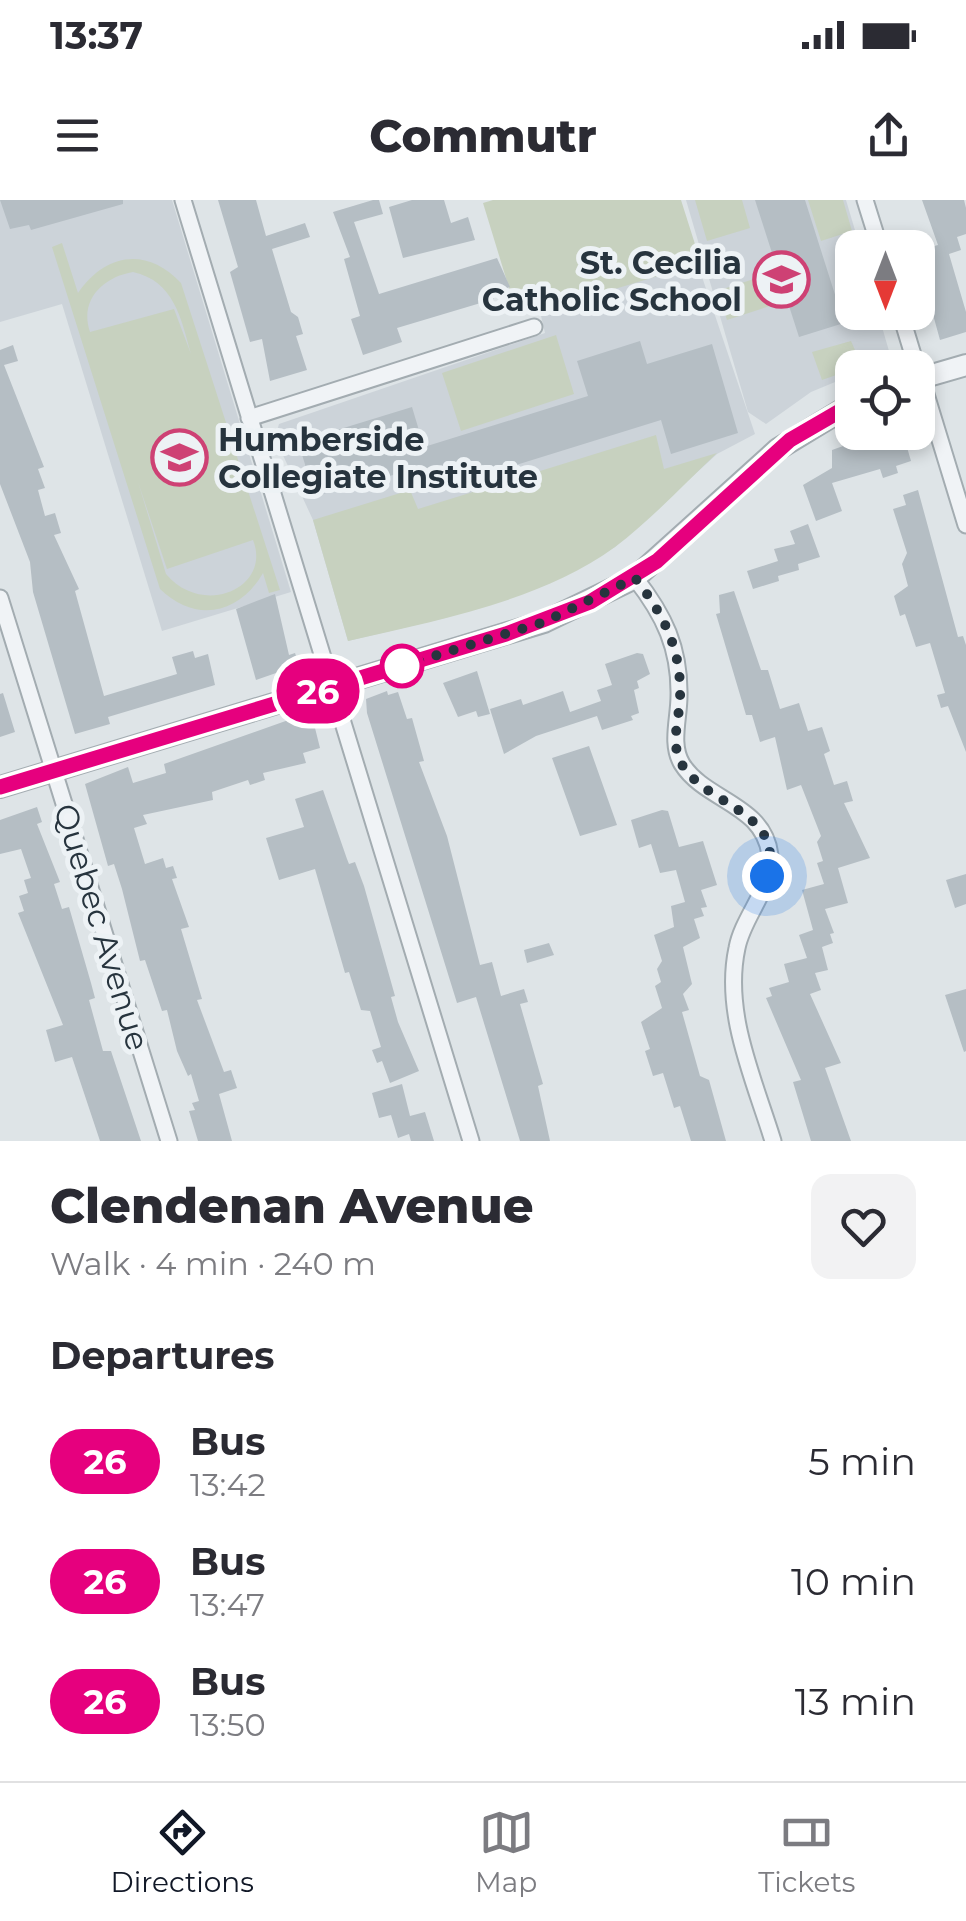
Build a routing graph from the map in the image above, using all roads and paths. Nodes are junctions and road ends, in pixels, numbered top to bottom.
1 (183, 200) edge
2 (865, 200) edge
3 (874, 230) edge
4 (534, 327) dead end
5 (966, 364) edge
6 (935, 370) edge
7 (835, 414) edge
8 (249, 418) junction
9 (935, 427) edge
10 (966, 525) edge
11 (635, 578) junction
12 (0, 598) edge
13 (332, 687) junction
14 (53, 771) junction
15 (0, 787) edge
16 (169, 1141) edge
17 (471, 1141) edge
18 (773, 1141) edge

1 - 8 street
2 - 3 street
4 - 8 street
5 - 6 street
7 - 11 street
8 - 13 street
9 - 10 street
11 - 13 street
11 - 18 street
12 - 14 street, Quebec Avenue
13 - 14 street
13 - 17 street
14 - 15 street
14 - 16 street, Quebec Avenue

